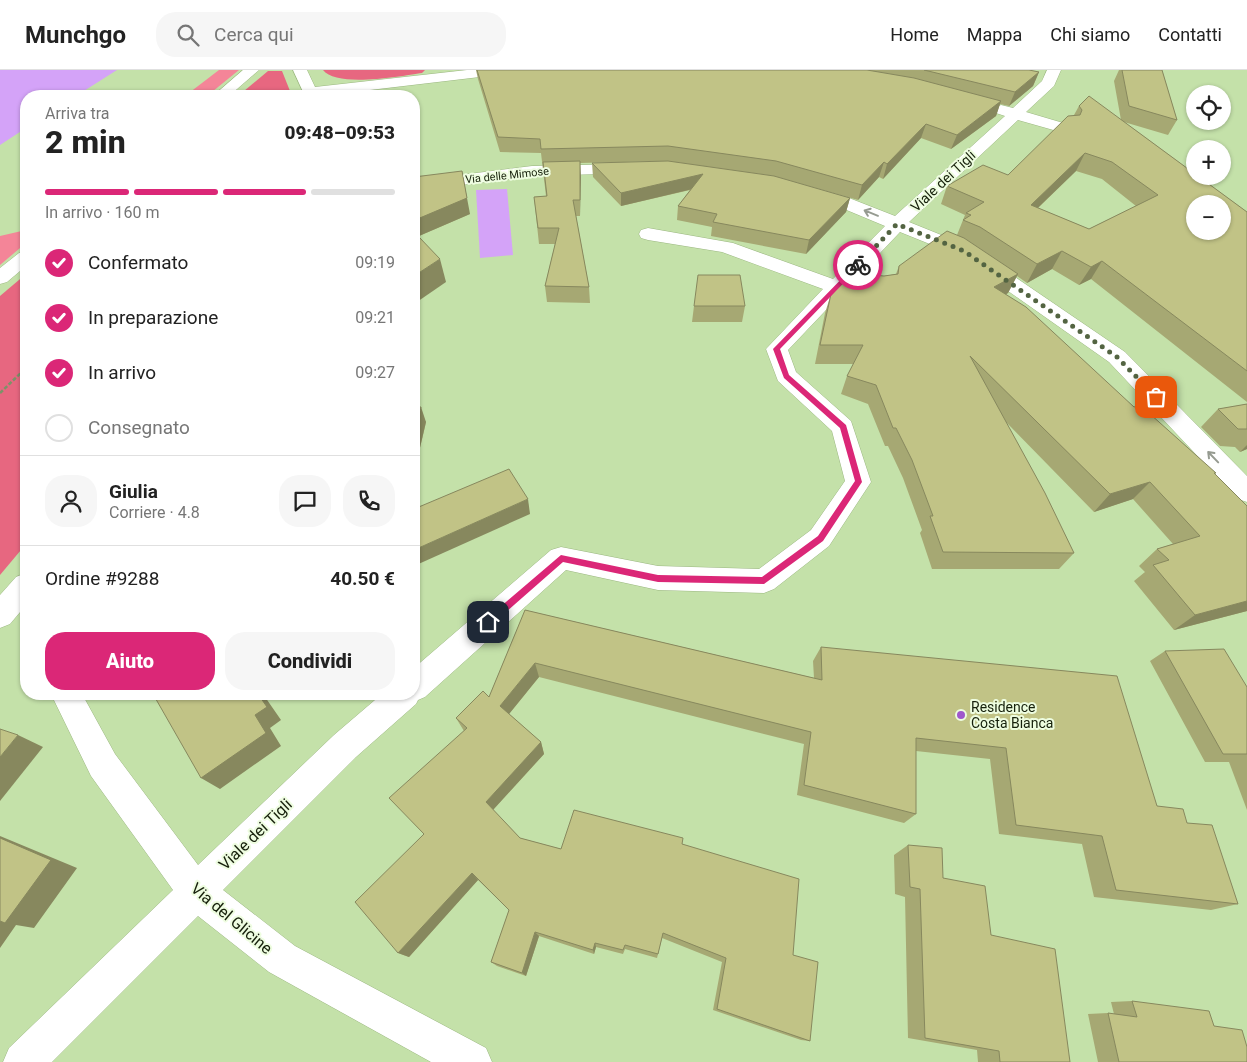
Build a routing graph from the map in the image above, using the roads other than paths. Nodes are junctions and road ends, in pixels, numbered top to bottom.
1 (252, 70) edge
2 (300, 70) edge
3 (505, 70) edge
4 (1054, 70) edge
5 (227, 90) edge
6 (309, 90) edge
7 (343, 90) edge
8 (986, 106) edge
9 (1014, 113) junction
10 (1064, 128) edge
11 (647, 169) edge
12 (420, 185) edge
13 (791, 188) edge
14 (897, 224) junction
15 (648, 234) dead end
16 (20, 262) edge
17 (0, 278) edge
18 (836, 287) junction
19 (1247, 492) edge
20 (420, 681) edge
21 (69, 700) edge
22 (398, 700) edge
23 (196, 892) junction
24 (23, 1062) edge
25 (472, 1062) edge

1 - 5 street
2 - 6 street
3 - 7 street
4 - 9 street, Viale dei Tigli
8 - 9 street
9 - 10 street
9 - 14 street, Viale dei Tigli
11 - 12 street, Via delle Mimose
14 -> 13 street
14 - 18 street, Viale dei Tigli
19 -> 14 street
15 - 18 street
16 - 17 street
18 - 20 street, Viale dei Tigli
21 - 23 street, Via del Glicine
22 - 23 street, Viale dei Tigli
23 - 24 street, Viale dei Tigli
23 - 25 street, Via del Glicine

